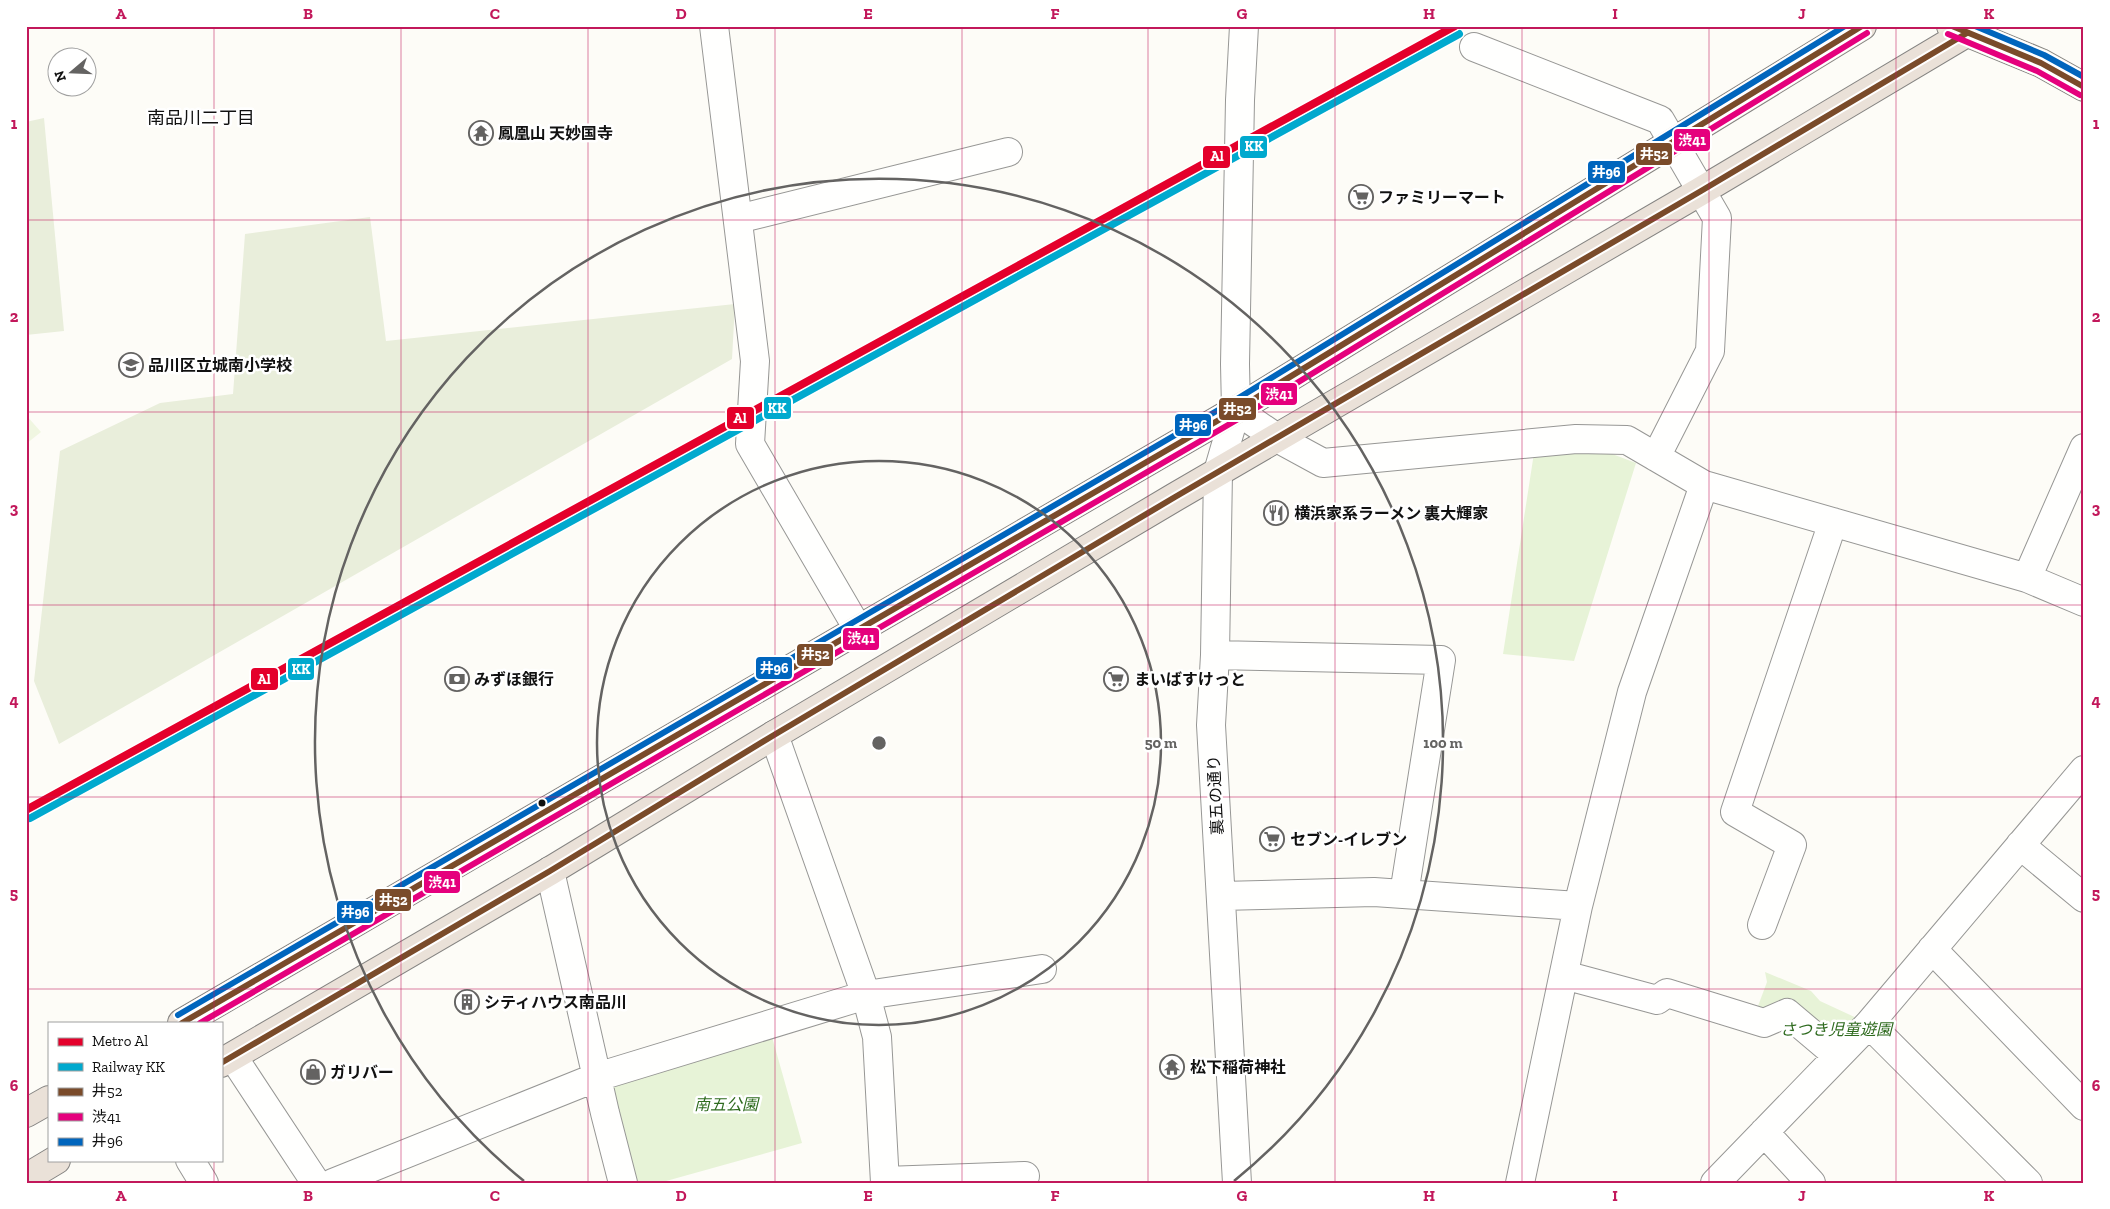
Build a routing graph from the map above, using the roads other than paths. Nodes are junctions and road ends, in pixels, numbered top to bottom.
1 (714, 26) edge
2 (1244, 26) edge
3 (1862, 26) edge
4 (1965, 28) edge
5 (1474, 47) dead end
6 (2084, 87) edge
7 (1667, 131) junction
8 (1008, 152) dead end
9 (1701, 191) junction
10 (738, 219) junction
11 (1236, 410) junction
12 (1277, 438) junction
13 (2084, 448) edge
14 (1656, 457) junction
15 (1218, 472) junction
16 (1704, 485) junction
17 (1833, 522) junction
18 (2028, 578) junction
19 (2084, 602) edge
20 (858, 628) junction
21 (1215, 655) junction
22 (774, 734) junction
23 (2084, 770) edge
24 (2020, 845) junction
25 (550, 871) junction
26 (1404, 894) junction
27 (1221, 896) junction
28 (2084, 898) edge
29 (1578, 906) junction
30 (1762, 925) dead end
31 (1932, 949) junction
32 (1042, 969) dead end
33 (1564, 975) junction
34 (866, 995) junction
35 (184, 1022) edge
36 (1869, 1024) junction
37 (1838, 1056) junction
38 (227, 1060) edge
39 (597, 1077) junction
40 (48, 1101) edge
41 (2084, 1106) edge
42 (26, 1114) edge
43 (1764, 1132) junction
44 (53, 1162) edge
45 (191, 1162) edge
46 (1025, 1176) dead end
47 (26, 1178) edge
48 (885, 1182) edge
49 (204, 1183) edge
50 (316, 1183) edge
51 (333, 1183) edge
52 (623, 1183) edge
53 (1237, 1183) edge
54 (1520, 1183) edge
55 (1715, 1183) edge
56 (1811, 1183) edge
57 (2028, 1183) edge

1 - 10 street
2 - 11 street, 裏五の通り
3 - 7 highway
4 - 6 main road
4 - 9 highway
5 - 7 street
7 - 9 street
7 - 11 highway
8 - 10 street
9 - 12 highway
9 - 14 street
10 - 20 street
11 - 12 street
11 - 15 street, 裏五の通り
11 - 20 highway
12 - 14 street
12 - 15 highway
13 - 18 street
14 - 16 street
15 - 21 street, 裏五の通り
15 - 22 highway
16 - 17 street
16 - 29 street
17 - 18 street
17 - 30 street
18 - 19 street
20 - 35 highway
21 - 26 street
21 - 27 street, 裏五の通り
22 - 25 highway
22 - 34 street
23 - 24 street
24 - 28 street
24 - 31 street
25 - 38 highway
25 - 39 street
26 - 27 street
26 - 29 street
27 - 53 street, 裏五の通り
29 - 33 street
31 - 36 street
31 - 41 street
32 - 34 street
33 - 37 street
33 - 54 street
34 - 39 street
34 - 48 street
36 - 37 street
36 - 57 street
37 - 43 street
38 - 50 street
39 - 51 street
39 - 52 street
40 - 42 highway
43 - 55 street
43 - 56 street
44 - 47 highway
45 - 49 street
46 - 48 street

